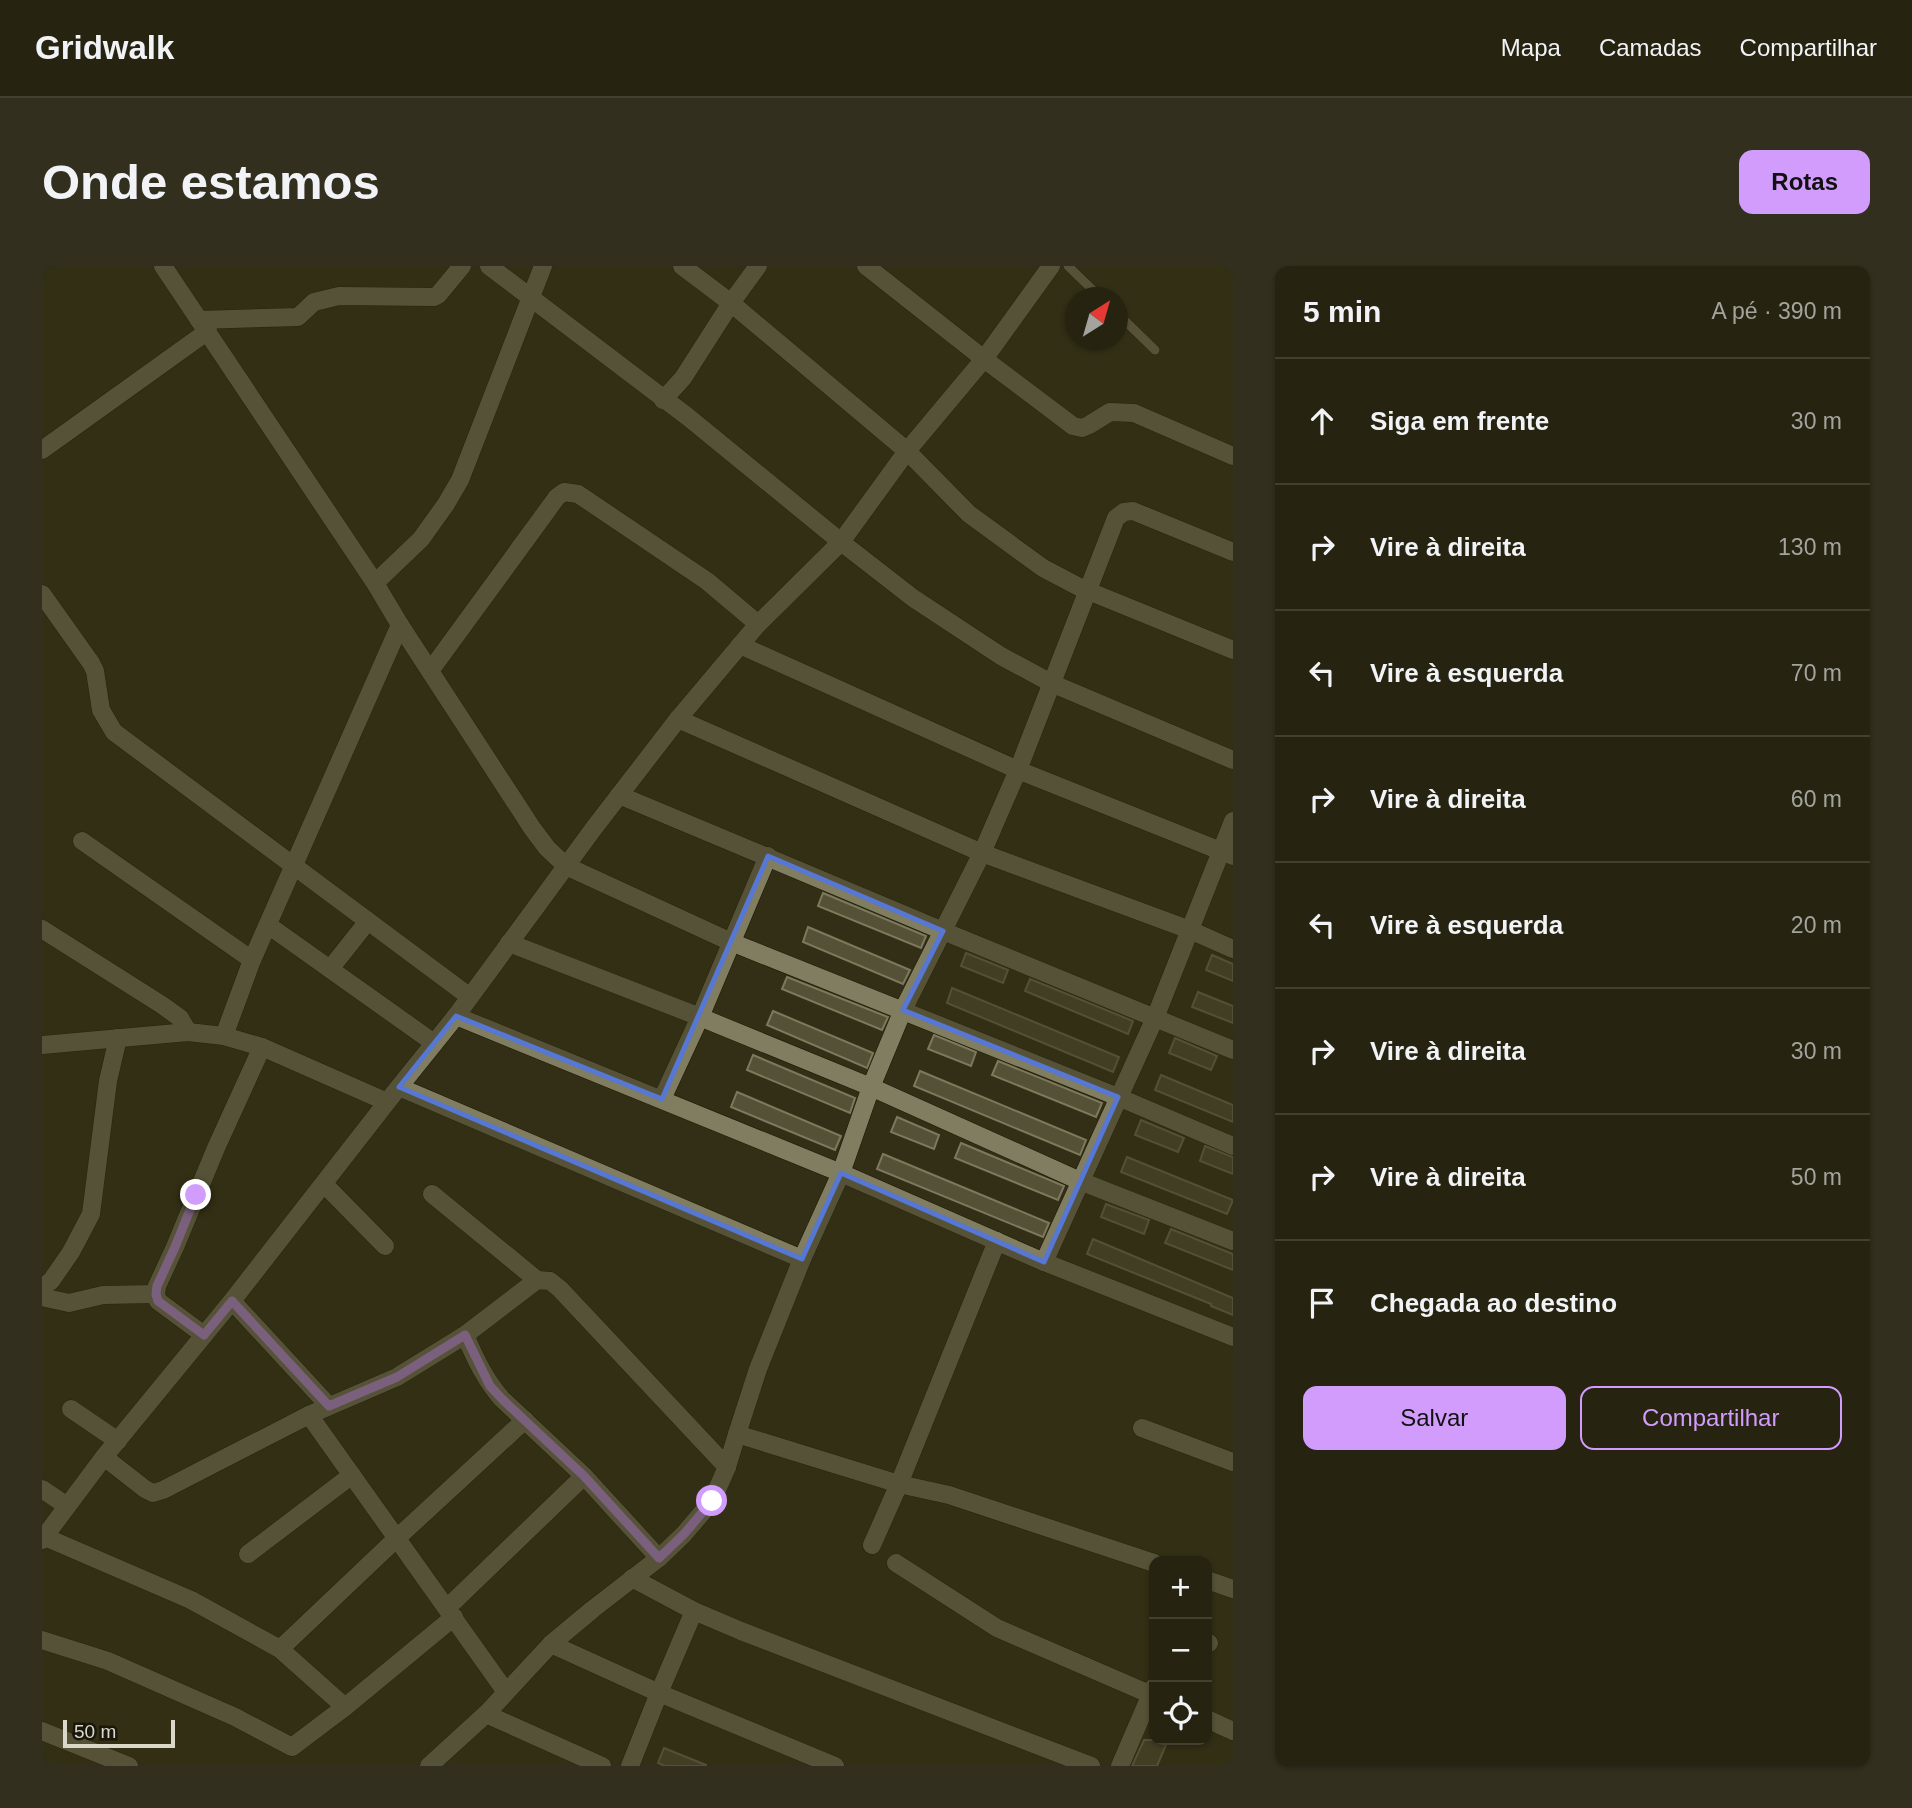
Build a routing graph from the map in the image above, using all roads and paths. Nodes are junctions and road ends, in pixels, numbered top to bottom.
1 (163, 266) edge
2 (462, 266) edge
3 (489, 266) edge
4 (543, 266) edge
5 (682, 266) edge
6 (758, 266) edge
7 (866, 266) edge
8 (1054, 266) edge
9 (1085, 287) edge
10 (531, 298) junction
11 (731, 303) junction
12 (1128, 324) edge
13 (204, 326) junction
14 (1155, 350) dead end
15 (984, 359) junction
16 (663, 400) junction
17 (42, 431) edge
18 (63, 434) junction
19 (42, 450) edge
20 (907, 451) junction
21 (1233, 456) edge
22 (841, 542) junction
23 (1233, 552) edge
24 (375, 583) junction
25 (1088, 590) junction
26 (42, 594) edge
27 (758, 624) junction
28 (400, 625) junction
29 (740, 645) junction
30 (1233, 650) edge
31 (430, 671) junction
32 (1051, 683) junction
33 (678, 719) junction
34 (1233, 760) edge
35 (1018, 769) junction
36 (619, 795) junction
37 (1233, 821) edge
38 (82, 841) dead end
39 (982, 853) junction
40 (1227, 854) edge
41 (768, 856) junction
42 (294, 866) junction
43 (566, 866) junction
44 (368, 921) junction
45 (268, 925) junction
46 (42, 929) edge
47 (1190, 930) junction
48 (943, 931) junction
49 (731, 942) junction
50 (509, 943) junction
51 (1233, 949) edge
52 (252, 960) junction
53 (330, 969) junction
54 (470, 997) junction
55 (903, 1010) junction
56 (456, 1016) junction
57 (700, 1017) junction
58 (1154, 1018) junction
59 (188, 1032) junction
60 (224, 1036) junction
61 (118, 1038) junction
62 (434, 1043) junction
63 (42, 1045) edge
64 (262, 1047) junction
65 (1233, 1050) edge
66 (399, 1087) junction
67 (871, 1087) junction
68 (1118, 1097) junction
69 (662, 1099) junction
70 (387, 1102) junction
71 (1233, 1146) edge
72 (841, 1173) junction
73 (1080, 1181) junction
74 (324, 1184) junction
75 (432, 1194) dead end
76 (997, 1241) junction
77 (1233, 1241) edge
78 (385, 1246) dead end
79 (802, 1259) junction
80 (1044, 1262) junction
81 (537, 1280) junction
82 (42, 1287) edge
83 (156, 1294) junction
84 (42, 1297) edge
85 (232, 1301) junction
86 (204, 1335) junction
87 (465, 1335) junction
88 (1233, 1337) edge
89 (329, 1406) junction
90 (71, 1409) dead end
91 (309, 1415) junction
92 (525, 1420) junction
93 (1142, 1428) dead end
94 (737, 1434) junction
95 (118, 1441) junction
96 (104, 1457) junction
97 (1233, 1462) edge
98 (727, 1467) junction
99 (352, 1475) junction
100 (584, 1476) junction
101 (899, 1484) junction
102 (42, 1489) edge
103 (67, 1506) junction
104 (397, 1538) junction
105 (43, 1539) edge
106 (872, 1545) dead end
107 (248, 1554) dead end
108 (659, 1558) junction
109 (1149, 1561) edge
110 (895, 1563) dead end
111 (632, 1578) junction
112 (1212, 1582) edge
113 (1233, 1589) edge
114 (694, 1611) junction
115 (450, 1613) junction
116 (42, 1640) edge
117 (551, 1644) junction
118 (280, 1649) junction
119 (1149, 1691) edge
120 (506, 1692) junction
121 (659, 1693) junction
122 (1149, 1702) edge
123 (345, 1707) junction
124 (486, 1714) junction
125 (1212, 1721) edge
126 (42, 1731) edge
127 (1233, 1731) edge
128 (449, 1760) edge
129 (129, 1766) edge
130 (429, 1766) edge
131 (601, 1766) edge
132 (630, 1766) edge
133 (835, 1766) edge
134 (1091, 1766) edge
135 (1120, 1766) edge

1 - 13 street
2 - 13 street
3 - 10 street
4 - 10 street
5 - 11 street
6 - 11 street
7 - 15 street
8 - 9 lane
8 - 15 street
10 - 16 street
10 - 24 street
11 - 16 street
11 - 20 street
12 - 14 lane
13 - 18 street
13 - 24 street
15 - 20 street
15 - 21 street
16 - 22 street
17 - 18 street
18 - 19 street
20 - 22 street
20 - 25 street
22 - 27 street
22 - 32 street
23 - 25 street
24 - 28 street
25 - 30 street
25 - 32 street
26 - 42 street
27 - 29 street
27 - 31 street
28 - 31 street
28 - 42 street
29 - 33 street
29 - 35 street
31 - 43 street
32 - 34 street
32 - 35 street
33 - 36 street
33 - 39 street
35 - 39 street
35 - 40 street
36 - 41 street
36 - 43 street
37 - 40 street
38 - 52 street
39 - 47 street
39 - 48 street
40 - 47 street
41 - 48 street
41 - 49 street
42 - 44 street
42 - 45 street
43 - 49 street
43 - 50 street
44 - 53 street
44 - 54 street
45 - 52 street
45 - 53 street
46 - 59 street
47 - 51 street
47 - 58 street
48 - 55 street
48 - 58 street
49 - 55 street
49 - 57 street
50 - 54 street
50 - 57 street
52 - 60 street
53 - 62 street
54 - 56 street
55 - 67 street
55 - 68 street
56 - 62 street
56 - 69 street
57 - 67 street
57 - 69 street
58 - 65 street
58 - 68 street
59 - 60 street
59 - 61 street
60 - 64 street
61 - 63 street
61 - 82 street
62 - 66 street
64 - 70 street
64 - 83 street
66 - 70 street
66 - 79 street
67 - 72 street
67 - 73 street
68 - 71 street
68 - 73 street
69 - 72 street
70 - 74 street
72 - 76 street
72 - 79 street
73 - 77 street
73 - 80 street
74 - 78 street
74 - 85 street
75 - 81 street
76 - 80 street
76 - 101 street
79 - 94 street
80 - 88 street
81 - 87 street
81 - 98 street
83 - 84 street
83 - 86 street
85 - 86 street
85 - 89 street
86 - 95 street
87 - 89 street
87 - 92 street
89 - 91 street
90 - 95 street
91 - 96 street
91 - 99 street
92 - 100 street
92 - 104 street
93 - 97 street
94 - 98 street
94 - 101 street
95 - 96 street
96 - 103 street
98 - 108 street
99 - 104 street
99 - 107 street
100 - 108 street
100 - 115 street
101 - 106 street
101 - 109 street
102 - 103 street
103 - 105 street
104 - 115 street
104 - 118 street
105 - 118 street
108 - 111 street
110 - 119 street
111 - 114 street
111 - 117 street
112 - 113 street
114 - 121 street
114 - 134 street
115 - 120 street
115 - 123 street
116 - 123 street
117 - 120 street
117 - 121 street
118 - 123 street
120 - 124 street
121 - 132 street
121 - 133 street
122 - 135 street
124 - 128 street
124 - 131 street
125 - 127 street
126 - 129 street
128 - 130 street

